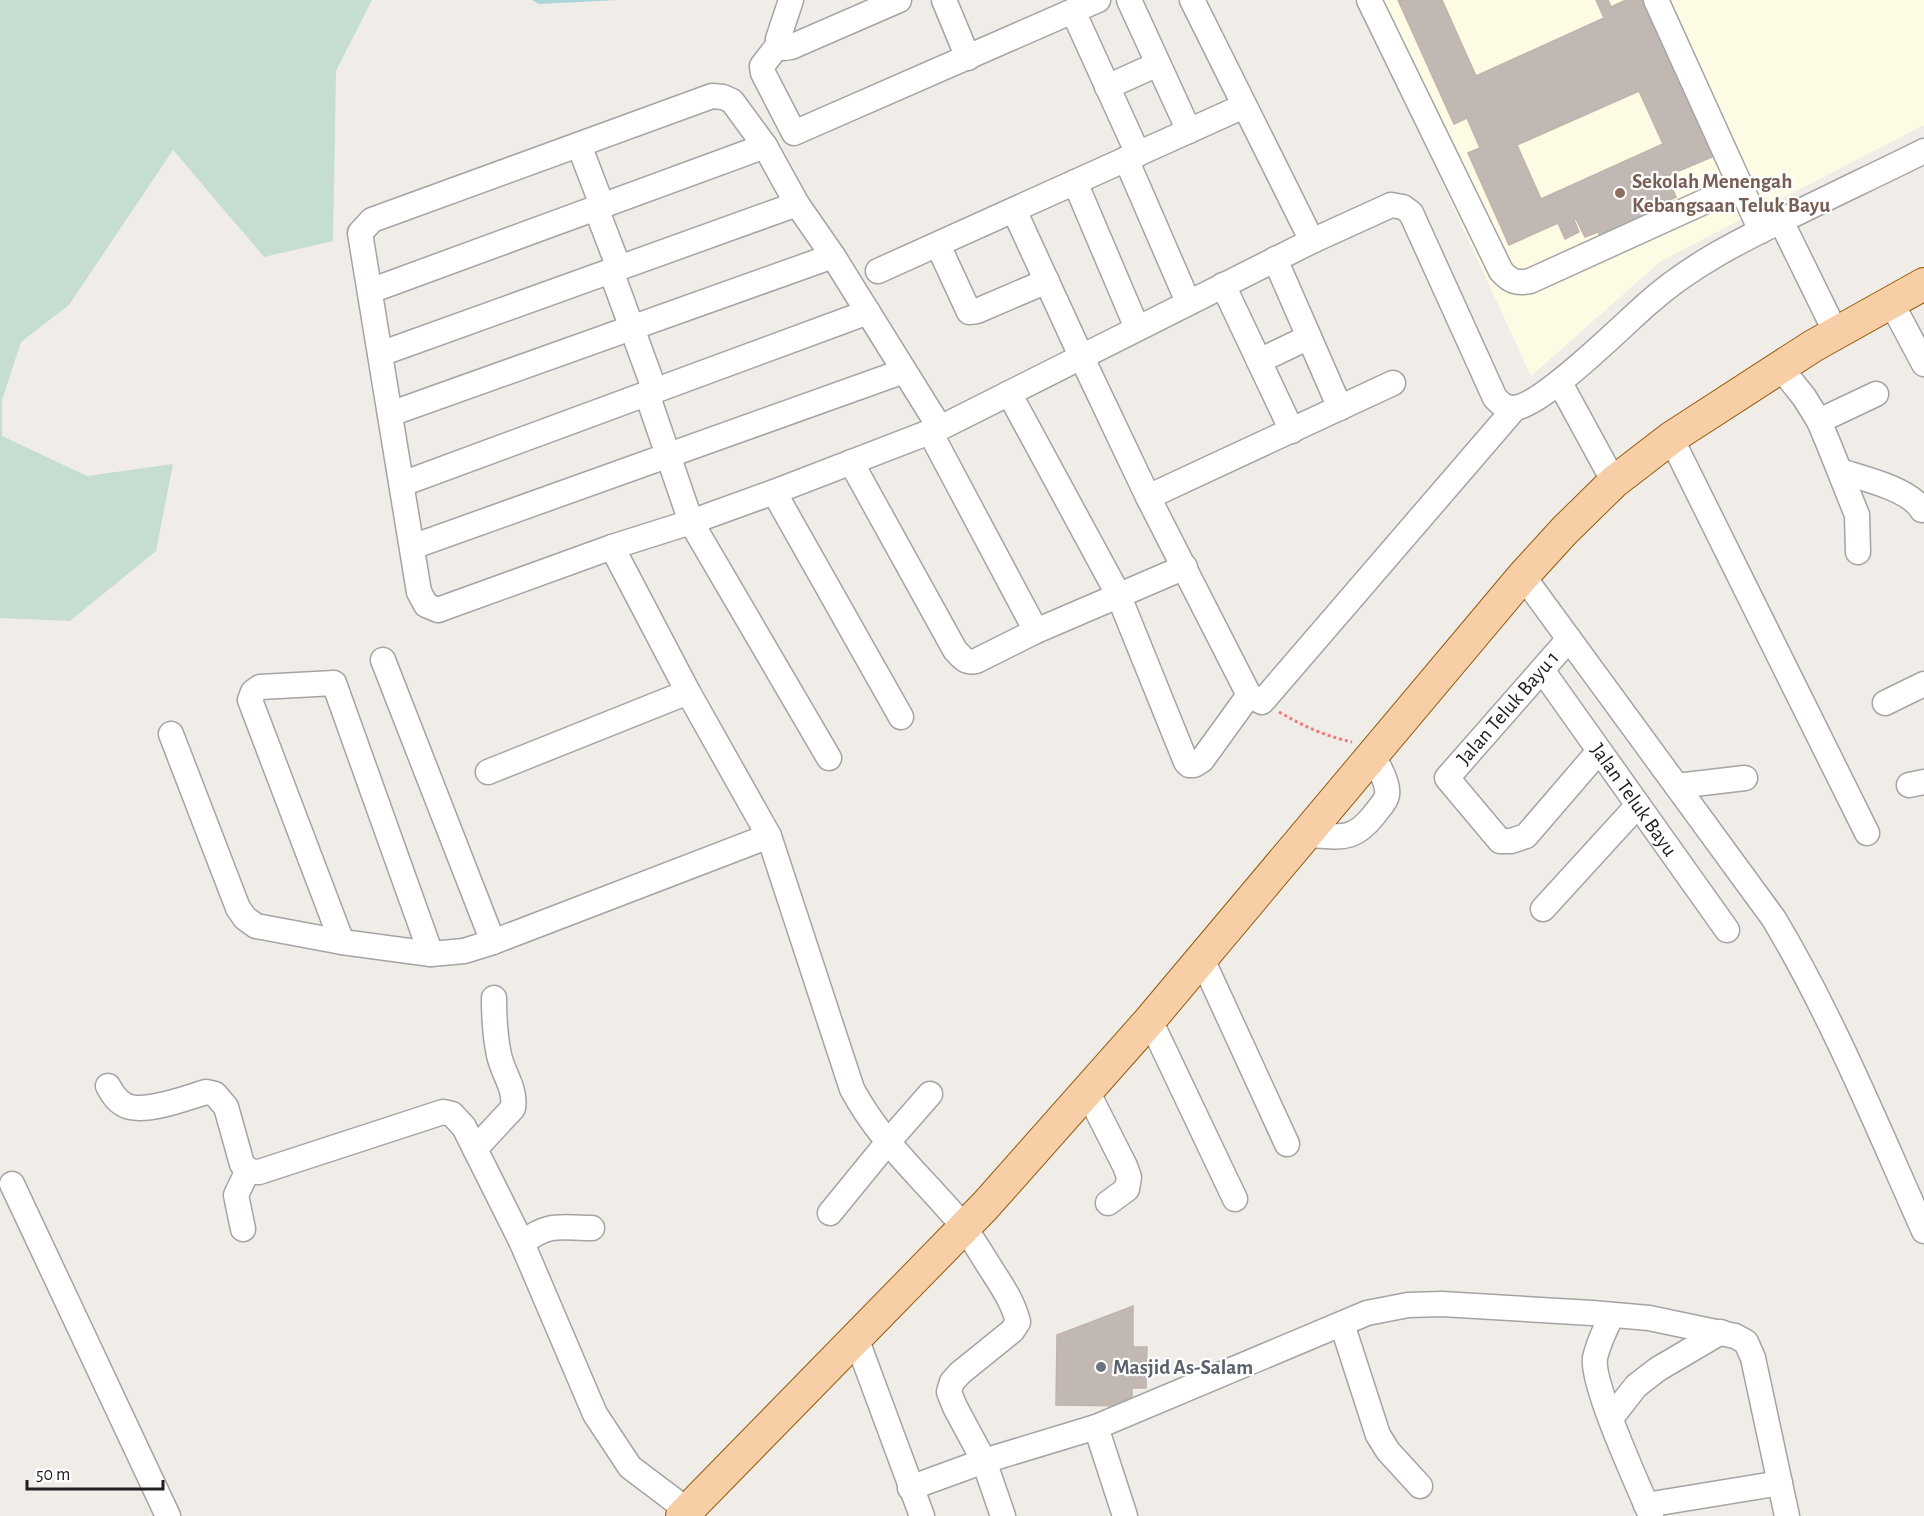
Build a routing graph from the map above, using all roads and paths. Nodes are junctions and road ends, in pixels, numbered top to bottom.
1 (791, 0) edge
2 (899, 0) edge
3 (944, 0) edge
4 (1098, 0) edge
5 (1129, 0) edge
6 (1191, 0) edge
7 (1369, 0) edge
8 (1656, 0) edge
9 (1073, 11) junction
10 (779, 44) junction
11 (968, 58) junction
12 (1158, 64) junction
13 (1107, 87) junction
14 (1244, 106) junction
15 (1189, 131) junction
16 (579, 145) junction
17 (765, 146) junction
18 (1924, 151) edge
19 (1132, 156) junction
20 (1075, 182) junction
21 (1741, 185) junction
22 (797, 204) junction
23 (599, 207) junction
24 (1014, 210) junction
25 (1771, 226) junction
26 (1312, 241) junction
27 (938, 245) junction
28 (833, 256) junction
29 (1275, 260) junction
30 (615, 270) junction
31 (878, 271) dead end
32 (1047, 281) junction
33 (1223, 285) junction
34 (1924, 285) edge
35 (370, 291) junction
36 (1188, 302) junction
37 (1891, 302) junction
38 (868, 312) junction
39 (632, 328) junction
40 (1137, 328) junction
41 (1836, 333) junction
42 (1309, 337) junction
43 (380, 354) junction
44 (1081, 356) junction
45 (1259, 360) junction
46 (1924, 363) edge
47 (1780, 367) junction
48 (904, 371) junction
49 (1393, 383) dead end
50 (1560, 383) junction
51 (651, 393) junction
52 (1008, 393) junction
53 (1876, 394) dead end
54 (1340, 408) junction
55 (1515, 408) junction
56 (390, 414) junction
57 (1819, 421) junction
58 (935, 430) junction
59 (1292, 431) junction
60 (1671, 438) junction
61 (667, 456) junction
62 (851, 462) junction
63 (1839, 471) junction
64 (1614, 482) junction
65 (402, 484) junction
66 (774, 492) junction
67 (1149, 497) junction
68 (1922, 510) dead end
69 (691, 522) junction
70 (412, 547) junction
71 (612, 547) junction
72 (1858, 552) dead end
73 (1185, 567) junction
74 (1523, 576) junction
75 (1118, 594) junction
76 (1036, 631) junction
77 (1569, 639) junction
78 (383, 660) dead end
79 (1542, 670) junction
80 (1924, 684) edge
81 (688, 692) junction
82 (1249, 695) junction
83 (1885, 704) dead end
84 (901, 717) dead end
85 (1293, 720) dead end
86 (171, 734) dead end
87 (1377, 750) junction
88 (1599, 751) junction
89 (829, 758) dead end
90 (488, 772) dead end
91 (1744, 778) dead end
92 (1677, 786) junction
93 (1638, 805) junction
94 (1867, 833) dead end
95 (768, 836) junction
96 (1543, 909) dead end
97 (1727, 930) dead end
98 (342, 942) junction
99 (493, 942) junction
100 (431, 954) junction
101 (1202, 959) junction
102 (494, 998) dead end
103 (1150, 1020) junction
104 (108, 1086) dead end
105 (1088, 1091) junction
106 (930, 1094) dead end
107 (888, 1142) junction
108 (1287, 1144) dead end
109 (475, 1149) junction
110 (248, 1170) junction
111 (12, 1184) dead end
112 (1235, 1199) dead end
113 (1108, 1203) dead end
114 (830, 1213) dead end
115 (591, 1228) dead end
116 (964, 1228) junction
117 (243, 1229) dead end
118 (1924, 1231) edge
119 (522, 1243) junction
120 (1612, 1315) junction
121 (1342, 1324) junction
122 (1721, 1332) junction
123 (856, 1338) junction
124 (1611, 1418) junction
125 (1096, 1427) junction
126 (984, 1461) junction
127 (1780, 1483) junction
128 (1420, 1486) dead end
129 (910, 1488) junction
130 (1648, 1511) edge
131 (684, 1513) edge
132 (168, 1516) edge
133 (922, 1516) edge
134 (1003, 1516) edge
135 (1125, 1516) edge
136 (1787, 1516) edge

1 - 10 street
2 - 10 street
3 - 11 street
4 - 9 street
5 - 12 street
6 - 14 street
7 - 21 street
8 - 21 street
9 - 11 street
9 - 13 street
10 - 11 street
12 - 13 street
12 - 15 street
13 - 19 street
14 - 15 street
14 - 26 street
15 - 19 street
16 - 17 street
16 - 23 street
16 - 35 street
17 - 22 street
17 - 23 street
18 - 25 street
19 - 20 street
19 - 36 street
20 - 24 street
20 - 40 street
21 - 25 street
22 - 28 street
22 - 30 street
23 - 30 street
23 - 35 street
24 - 27 street
24 - 32 street
25 - 41 street
25 - 50 street
26 - 29 street
26 - 55 street
27 - 31 street
27 - 32 street
28 - 38 street
28 - 39 street
29 - 33 street
29 - 42 street
30 - 39 street
30 - 43 street
32 - 44 street
33 - 36 street
33 - 45 street
34 - 37 main road
35 - 43 street
36 - 40 street
37 - 41 main road
37 - 46 street
38 - 48 street
38 - 51 street
39 - 51 street
39 - 56 street
40 - 44 street
41 - 47 main road
42 - 45 street
42 - 54 street
43 - 56 street
44 - 52 street
44 - 67 street
45 - 59 street
47 - 57 street
47 - 60 main road
48 - 58 street
48 - 61 street
49 - 54 street
50 - 55 street
50 - 64 street
51 - 61 street
51 - 65 street
52 - 58 street
52 - 75 street
53 - 57 street
54 - 59 street
55 - 82 street
56 - 65 street
57 - 63 street
58 - 62 street
58 - 76 street
59 - 67 street
60 - 64 main road
60 - 94 street
61 - 69 street
61 - 70 street
62 - 66 street
62 - 76 street
63 - 68 street
63 - 72 street
64 - 74 main road
65 - 70 street
66 - 69 street
66 - 84 street
67 - 73 street
69 - 71 street
69 - 89 street
70 - 71 street
71 - 81 street
73 - 75 street
73 - 82 street
74 - 77 street
74 - 87 main road
75 - 76 street
75 - 82 street
77 - 79 street, Jalan Teluk Bayu 1
77 - 92 street
78 - 99 street
79 - 88 street, Jalan Teluk Bayu
79 - 88 street, Jalan Teluk Bayu 1
80 - 83 street
81 - 90 street
81 - 95 street
85 - 87 path
86 - 98 street
87 - 101 main road
88 - 93 street, Jalan Teluk Bayu
91 - 92 street
92 - 118 street
93 - 96 street
93 - 97 street, Jalan Teluk Bayu
95 - 99 street
95 - 107 street
98 - 100 street
98 - 100 street
99 - 100 street
101 - 103 main road
101 - 108 street
102 - 109 street
103 - 105 main road
103 - 112 street
104 - 110 street
105 - 113 street
105 - 116 main road
106 - 107 street
107 - 114 street
107 - 116 street
109 - 110 street
109 - 119 street
110 - 117 street
111 - 132 street
115 - 119 street
116 - 123 main road
116 - 126 street
119 - 131 street
120 - 121 street
120 - 122 street
120 - 124 street
121 - 125 street
121 - 128 street
122 - 124 street
122 - 127 street
123 - 129 street
123 - 131 main road
124 - 130 street
125 - 126 street
125 - 135 street
126 - 129 street
126 - 134 street
127 - 130 street
127 - 136 street
129 - 133 street

